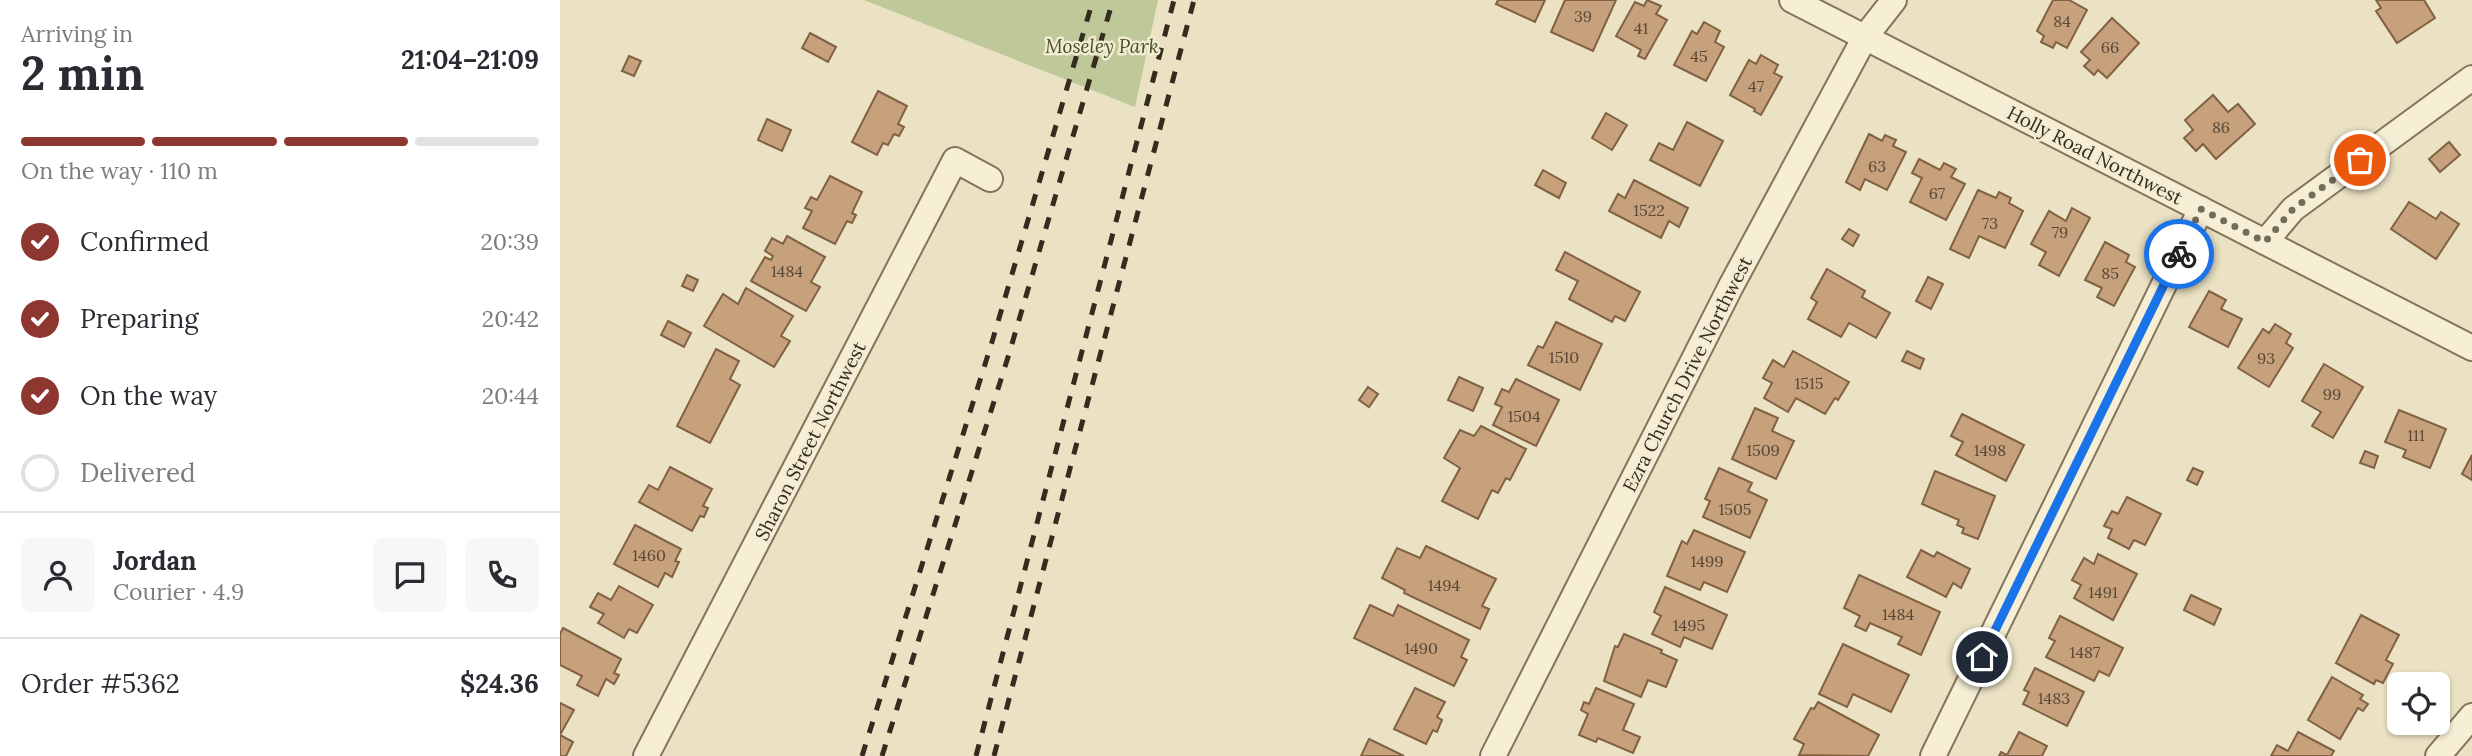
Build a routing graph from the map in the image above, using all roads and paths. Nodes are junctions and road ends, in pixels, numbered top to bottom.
1 (1792, 0) edge
2 (1894, 0) edge
3 (1866, 37) junction
4 (2472, 78) edge
5 (990, 179) dead end
6 (2201, 209) junction
7 (2265, 242) junction
8 (2472, 348) edge
9 (2472, 716) edge
10 (646, 756) edge
11 (1493, 756) edge
12 (1933, 756) edge
13 (2438, 756) edge

1 - 3 street, Holly Road Northwest
2 - 3 street, Ezra Church Drive Northwest
3 - 6 street, Holly Road Northwest
3 - 11 street, Ezra Church Drive Northwest
4 - 7 street
5 - 10 street, Sharon Street Northwest
6 - 7 street, Holly Road Northwest
6 - 12 street
7 - 8 street, Holly Road Northwest
9 - 13 street

